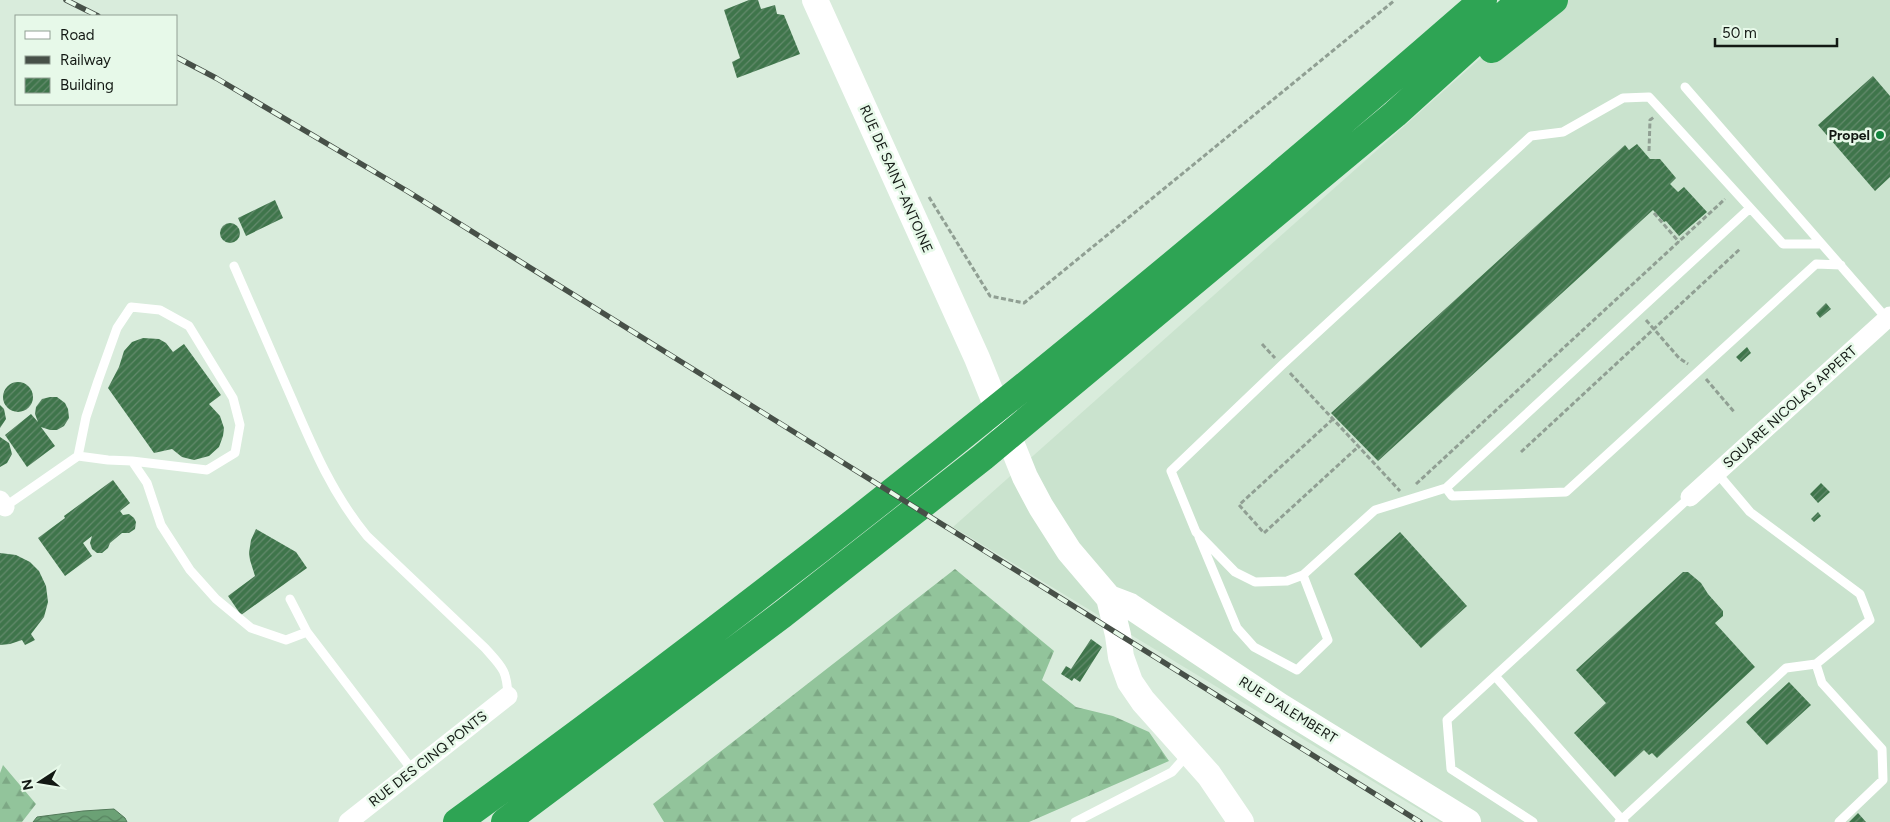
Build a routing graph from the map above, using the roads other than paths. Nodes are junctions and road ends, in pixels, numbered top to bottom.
1 (815, 0) edge
2 (1483, 0) edge
3 (1521, 0) edge
4 (1554, 0) edge
5 (1685, 87) dead end
6 (1395, 114) junction
7 (1750, 208) junction
8 (1821, 244) junction
9 (1840, 265) junction
10 (234, 266) dead end
11 (1889, 319) edge
12 (78, 456) junction
13 (132, 461) junction
14 (1717, 473) junction
15 (1446, 488) junction
16 (1690, 497) joint
17 (2, 506) edge
18 (1196, 532) junction
19 (1303, 575) junction
20 (1109, 598) junction
21 (290, 599) dead end
22 (307, 632) junction
23 (1816, 664) junction
24 (1495, 676) junction
25 (508, 696) joint
26 (1190, 752) junction
27 (413, 771) junction
28 (1622, 821) edge
29 (348, 822) edge
30 (457, 822) edge
31 (505, 822) edge
32 (1075, 822) edge
33 (1241, 822) edge
34 (1468, 822) edge
35 (1533, 822) edge
36 (1839, 822) edge

1 - 20 street, RUE DE SAINT-ANTOINE
2 - 30 highway
3 - 6 highway
4 - 6 highway
5 - 8 lane
6 - 31 highway
7 - 8 lane
7 - 15 lane
7 - 18 lane
8 - 9 lane
9 - 11 lane
9 - 15 lane
10 - 25 lane
11 - 14 street, SQUARE NICOLAS APPERT
12 - 13 lane
12 - 13 lane
12 - 17 lane
13 - 22 lane
14 - 16 street, SQUARE NICOLAS APPERT
14 - 23 lane
15 - 19 lane
16 - 24 lane
18 - 19 lane
18 - 19 lane
20 - 26 street
20 - 34 street, RUE D’ALEMBERT
21 - 22 lane
22 - 27 lane
23 - 28 lane
23 - 36 lane
24 - 28 lane
24 - 35 lane
25 - 27 street, RUE DES CINQ PONTS
26 - 32 lane
26 - 33 street
27 - 29 street, RUE DES CINQ PONTS

